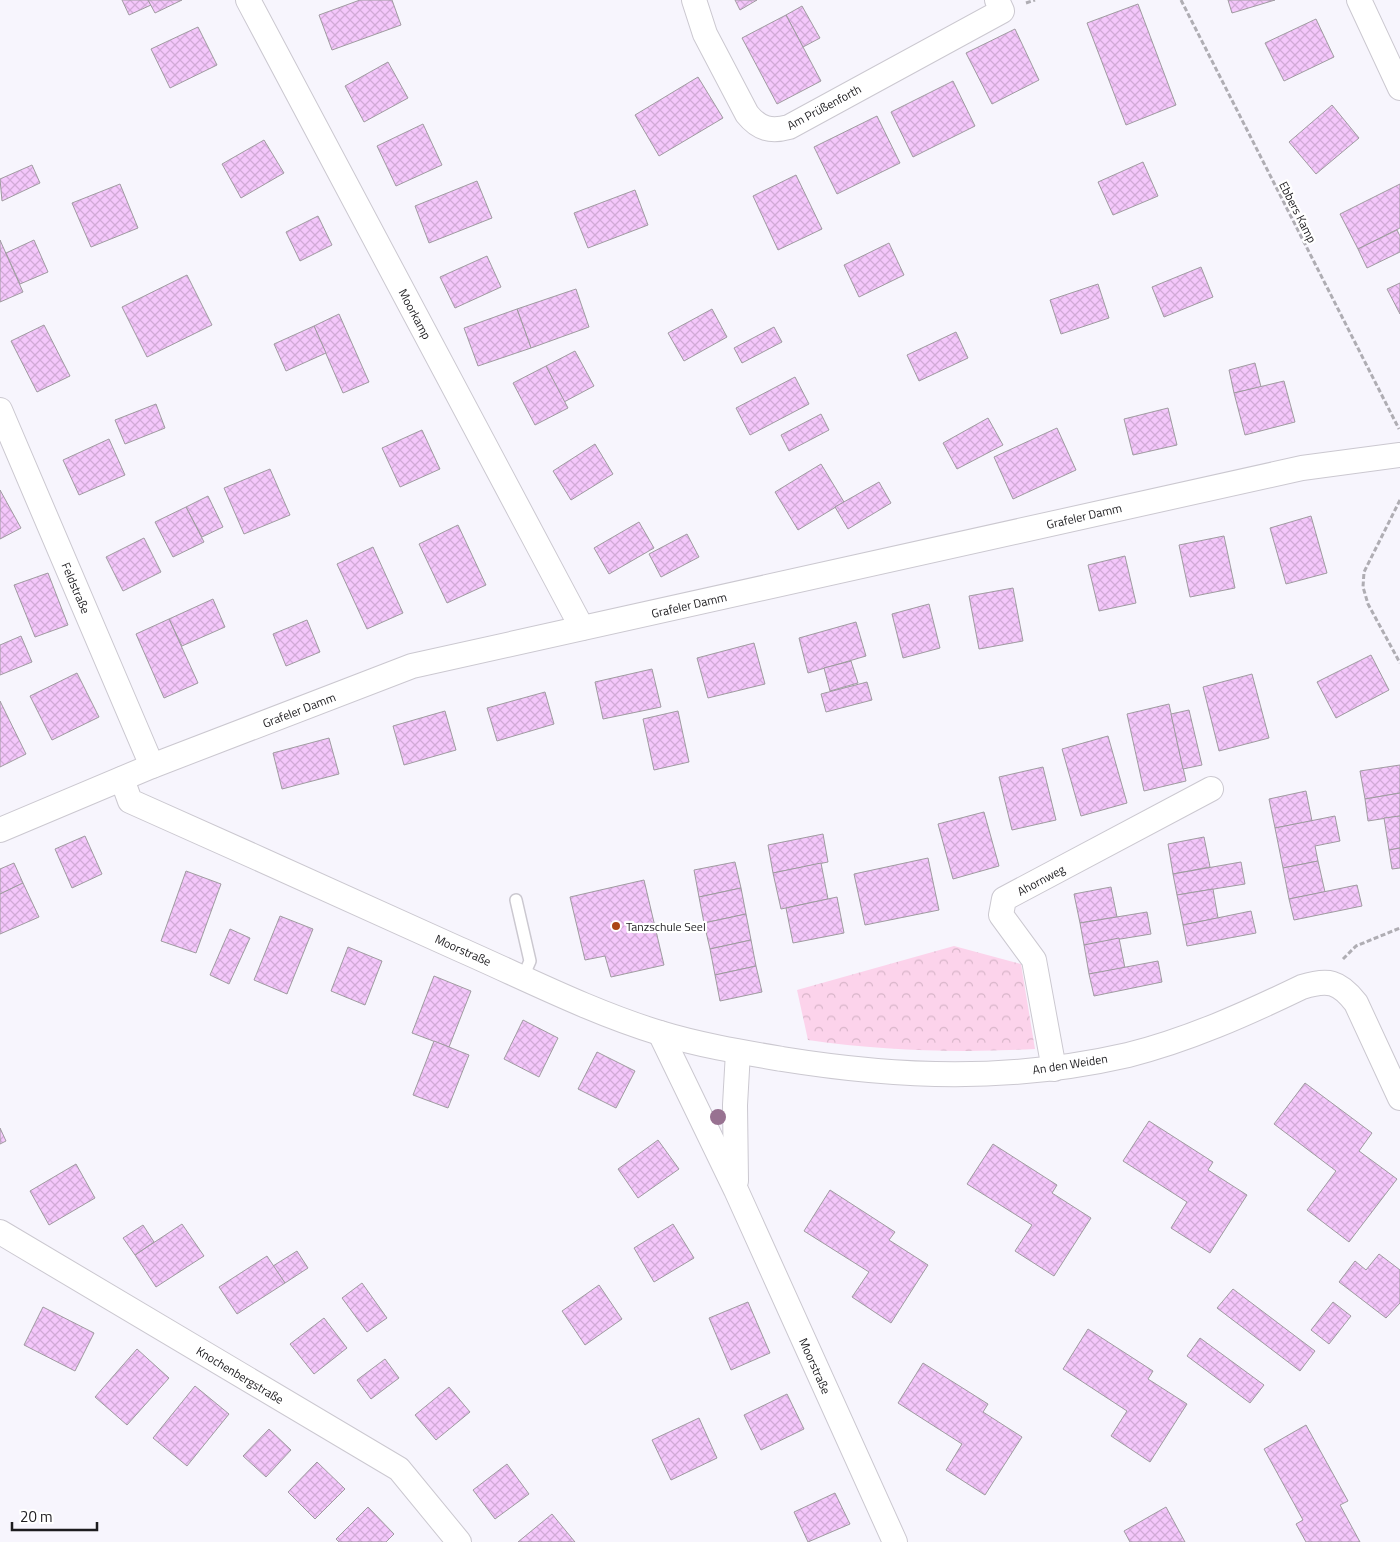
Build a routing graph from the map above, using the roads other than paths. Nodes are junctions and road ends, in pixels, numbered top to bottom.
1 (248, 0) edge
2 (694, 0) edge
3 (996, 0) edge
4 (1359, 0) edge
5 (1400, 88) edge
6 (0, 410) edge
7 (1400, 455) edge
8 (582, 628) junction
9 (152, 766) junction
10 (122, 779) junction
11 (1211, 789) dead end
12 (0, 830) edge
13 (516, 900) dead end
14 (523, 977) junction
15 (660, 1033) junction
16 (738, 1052) junction
17 (1054, 1069) junction
18 (1400, 1098) edge
19 (736, 1190) junction
20 (0, 1232) edge
21 (459, 1542) edge
22 (895, 1542) edge

1 - 8 street, Moorkamp
2 - 3 street, Am Prüßenforth
4 - 5 street
6 - 9 street, Feldstraße
7 - 8 street, Grafeler Damm
8 - 9 street, Grafeler Damm
9 - 10 street, Grafeler Damm
10 - 12 street, Grafeler Damm
10 - 14 street, Moorstraße
11 - 17 street, Ahornweg
13 - 14 lane
14 - 15 street, Moorstraße
15 - 16 street, An den Weiden
15 - 19 street, Moorstraße
16 - 17 street, An den Weiden
16 - 19 street, Moorstraße
17 - 18 street, An den Weiden
19 - 22 street, Moorstraße
20 - 21 street, Knochenbergstraße

